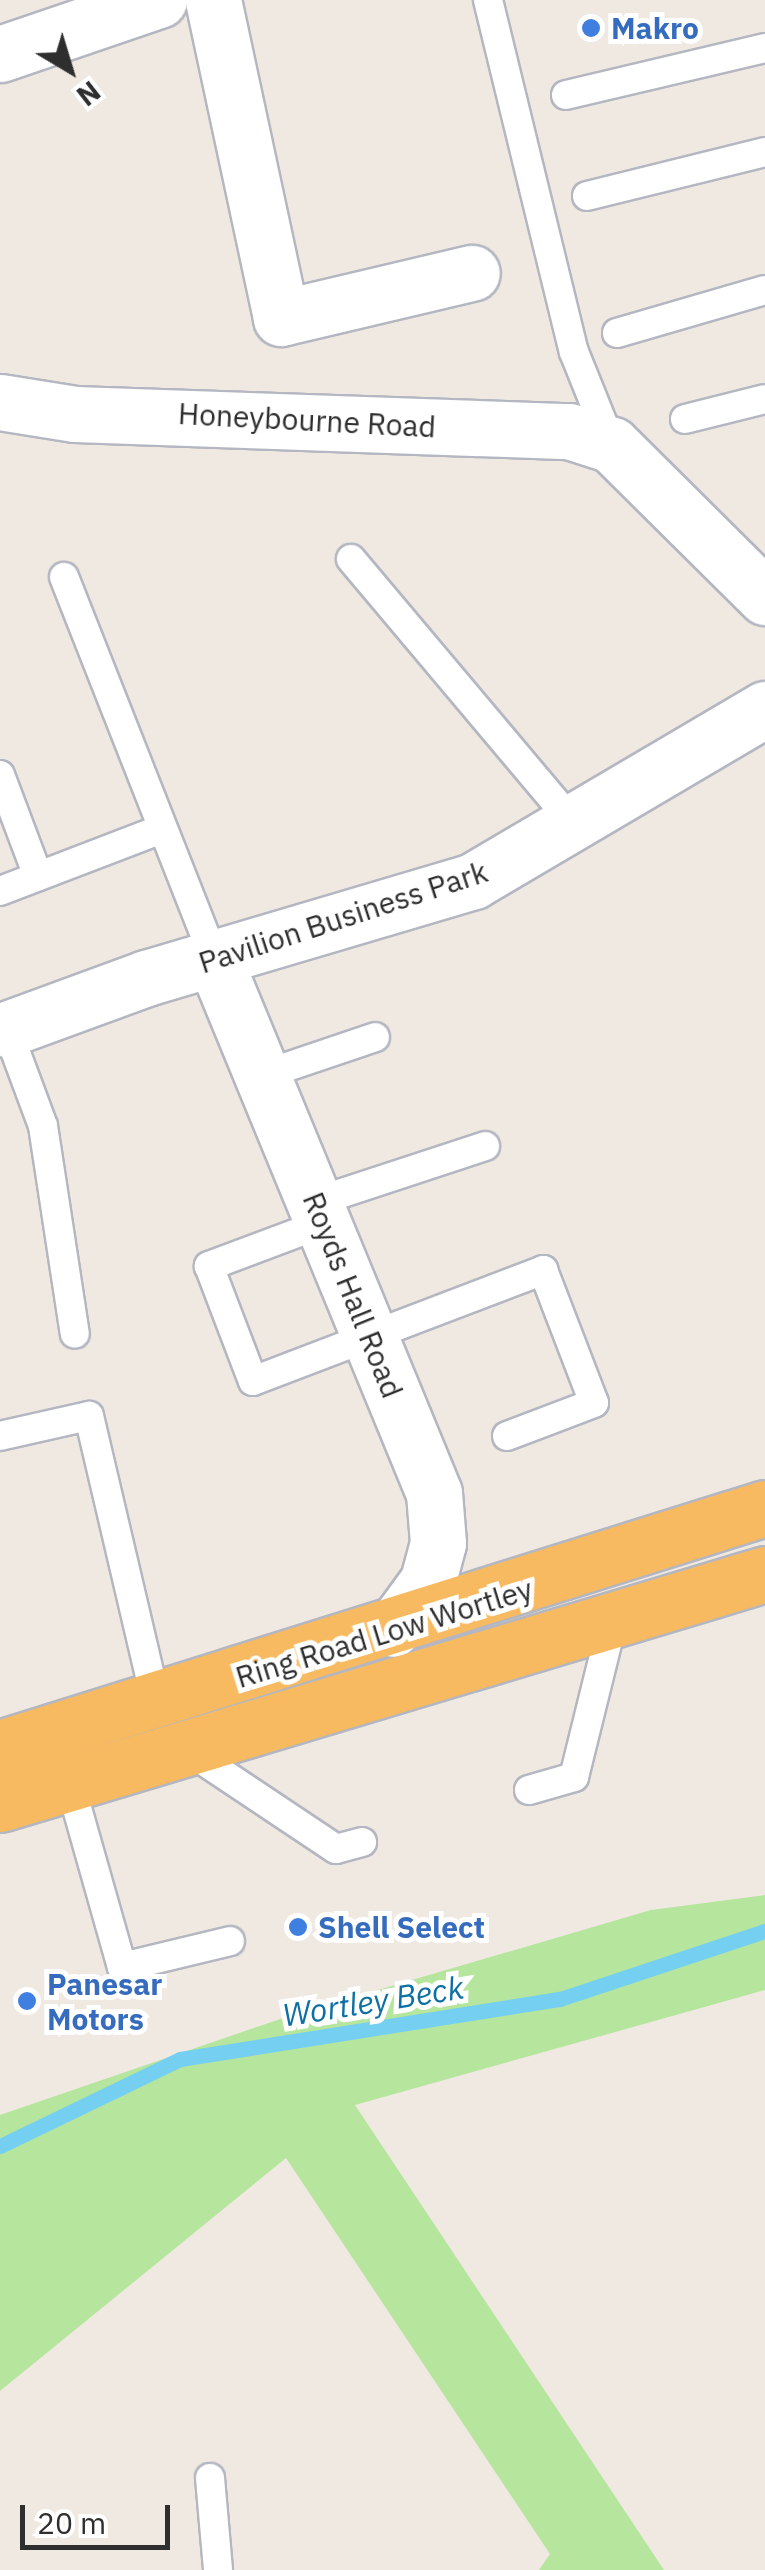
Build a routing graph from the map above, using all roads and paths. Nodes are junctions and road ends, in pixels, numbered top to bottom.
1 (160, 0) edge
2 (212, 0) edge
3 (488, 0) edge
4 (765, 48) edge
5 (0, 54) edge
6 (566, 96) dead end
7 (765, 152) edge
8 (587, 196) dead end
9 (472, 273) dead end
10 (765, 290) edge
11 (617, 333) dead end
12 (765, 399) edge
13 (0, 402) edge
14 (685, 419) dead end
15 (612, 445) junction
16 (351, 559) dead end
17 (64, 578) dead end
18 (765, 597) edge
19 (765, 709) edge
20 (0, 774) edge
21 (575, 825) junction
22 (159, 830) junction
23 (38, 876) junction
24 (0, 891) edge
25 (215, 961) junction
26 (4, 1031) edge
27 (375, 1037) dead end
28 (266, 1074) junction
29 (485, 1146) dead end
30 (318, 1213) junction
31 (74, 1334) dead end
32 (370, 1339) junction
33 (0, 1436) edge
34 (507, 1436) dead end
35 (765, 1508) edge
36 (765, 1574) edge
37 (612, 1624) junction
38 (393, 1629) junction
39 (157, 1705) junction
40 (0, 1748) edge
41 (192, 1752) junction
42 (71, 1787) junction
43 (529, 1790) dead end
44 (0, 1804) edge
45 (362, 1842) dead end
46 (230, 1941) dead end
47 (210, 2478) dead end
48 (218, 2570) edge

1 - 5 street
2 - 9 street
3 - 15 lane
4 - 6 lane
7 - 8 lane
10 - 11 lane
12 - 14 lane
13 - 15 street, Honeybourne Road
15 - 18 street
16 - 21 lane
17 - 22 lane
19 - 21 street, Pavilion Business Park
20 - 23 lane
21 - 25 street, Pavilion Business Park
22 - 23 lane
22 - 25 lane
23 - 24 lane
25 - 26 street, Pavilion Business Park
25 - 28 street, Royds Hall Road
26 - 31 lane
27 - 28 lane
28 - 30 street, Royds Hall Road
29 - 30 lane
30 - 32 street, Royds Hall Road
30 - 32 lane
32 - 34 lane
32 - 38 street, Royds Hall Road
33 - 39 lane
35 - 38 highway, Ring Road Low Wortley
36 - 37 highway, Ring Road Low Wortley
37 - 41 highway, Ring Road Low Wortley
37 - 43 lane
38 - 39 highway, Ring Road Low Wortley
39 - 40 highway, Ring Road Low Wortley
41 - 42 highway, Ring Road Low Wortley
41 - 45 lane
42 - 44 highway, Ring Road Low Wortley
42 - 46 lane
47 - 48 lane

